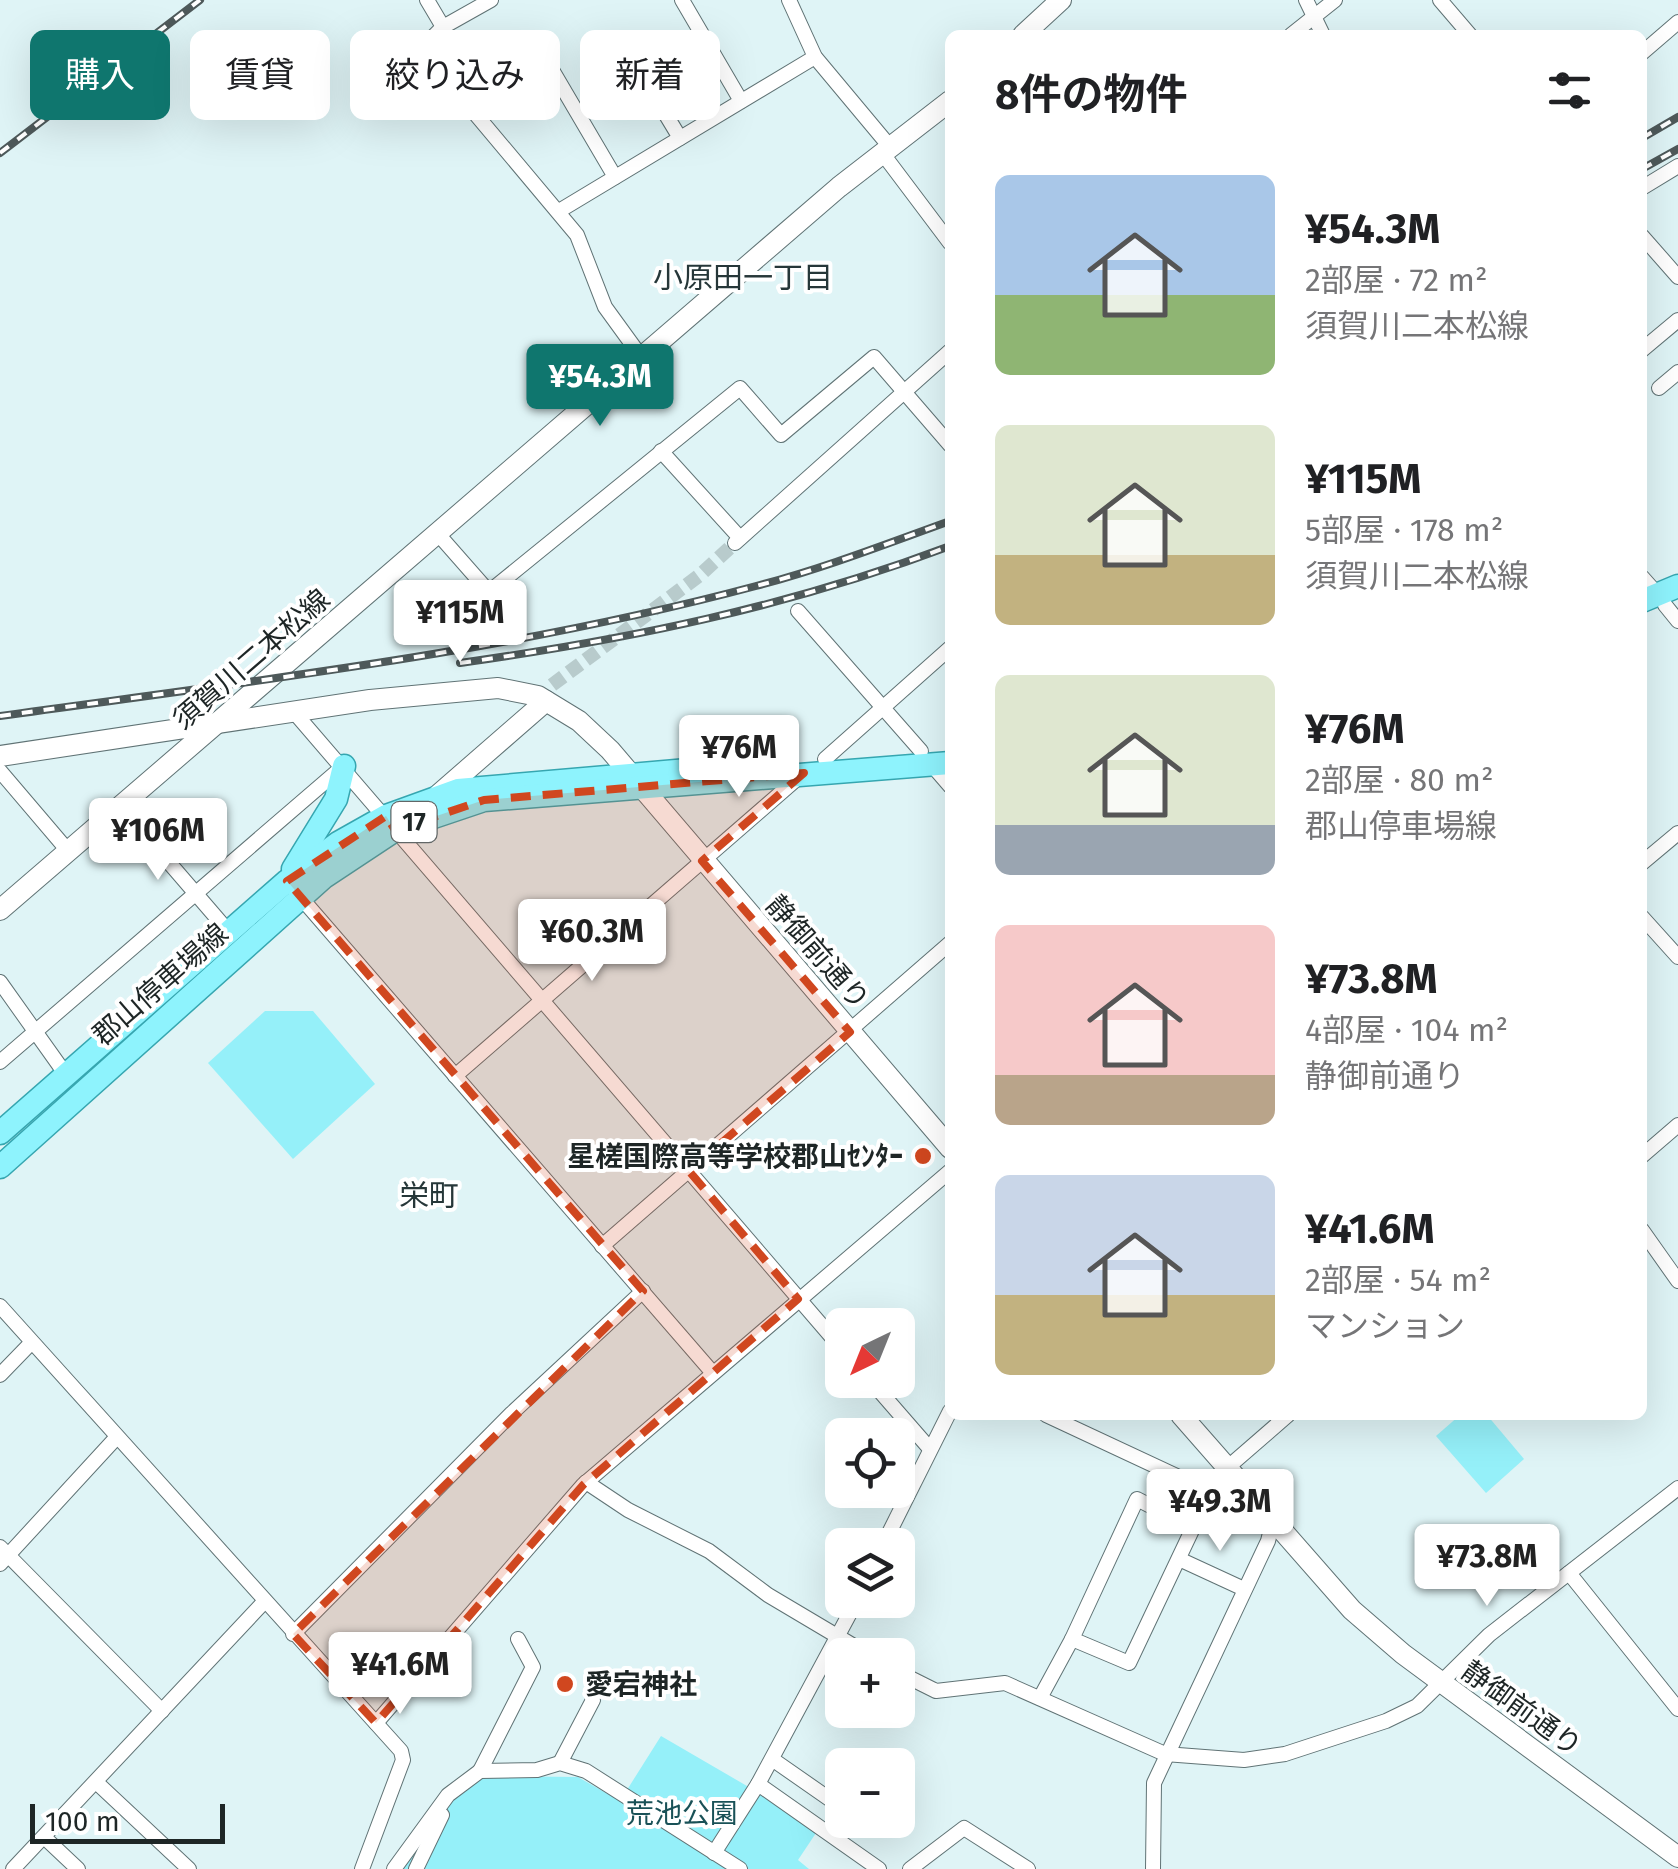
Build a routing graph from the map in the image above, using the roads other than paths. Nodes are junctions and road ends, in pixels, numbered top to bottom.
1 (427, 0) edge
2 (491, 0) edge
3 (682, 0) edge
4 (789, 0) edge
5 (1061, 0) edge
6 (1306, 0) edge
7 (1335, 0) edge
8 (1440, 0) edge
9 (1315, 16) junction
10 (1678, 22) edge
11 (443, 27) junction
12 (1028, 30) edge
13 (1297, 30) edge
14 (1321, 30) edge
15 (1466, 30) edge
16 (1647, 49) edge
17 (816, 57) junction
18 (560, 84) edge
19 (740, 101) junction
20 (945, 105) edge
21 (669, 120) edge
22 (680, 138) junction
23 (887, 151) junction
24 (1678, 166) edge
25 (615, 177) junction
26 (1647, 185) edge
27 (559, 211) junction
28 (945, 236) edge
29 (1647, 242) edge
30 (1678, 277) edge
31 (1678, 320) edge
32 (1647, 346) edge
33 (945, 355) edge
34 (642, 358) junction
35 (1678, 372) edge
36 (1659, 388) dead end
37 (905, 391) junction
38 (945, 439) edge
39 (661, 451) junction
40 (438, 534) junction
41 (798, 611) dead end
42 (945, 652) edge
43 (546, 694) junction
44 (881, 707) junction
45 (294, 712) junction
46 (220, 722) junction
47 (826, 759) junction
48 (1, 760) edge
49 (934, 760) edge
50 (344, 766) junction
51 (629, 773) junction
52 (804, 773) junction
53 (645, 791) junction
54 (438, 795) junction
55 (122, 808) junction
56 (390, 823) junction
57 (1678, 834) edge
58 (69, 852) junction
59 (702, 860) junction
60 (1647, 860) edge
61 (295, 890) junction
62 (196, 894) junction
63 (0, 910) edge
64 (1647, 923) edge
65 (228, 930) junction
66 (945, 947) edge
67 (1678, 957) edge
68 (0, 982) edge
69 (540, 999) junction
70 (35, 1030) junction
71 (850, 1032) junction
72 (0, 1062) edge
73 (64, 1072) junction
74 (455, 1076) junction
75 (1678, 1125) edge
76 (0, 1133) edge
77 (945, 1142) edge
78 (1647, 1152) edge
79 (0, 1167) edge
80 (689, 1170) junction
81 (945, 1175) edge
82 (1647, 1237) edge
83 (602, 1246) junction
84 (1678, 1281) edge
85 (643, 1291) junction
86 (798, 1299) junction
87 (0, 1306) edge
88 (825, 1330) edge
89 (31, 1343) junction
90 (712, 1372) junction
91 (0, 1376) edge
92 (886, 1398) edge
93 (945, 1420) edge
94 (1057, 1420) edge
95 (1185, 1420) edge
96 (1282, 1420) edge
97 (115, 1439) junction
98 (930, 1449) junction
99 (1228, 1468) junction
100 (586, 1482) junction
101 (1678, 1488) edge
102 (1273, 1520) junction
103 (892, 1528) edge
104 (3, 1556) edge
105 (1178, 1559) junction
106 (1569, 1573) junction
107 (1244, 1589) junction
108 (263, 1603) junction
109 (848, 1618) edge
110 (294, 1634) junction
111 (839, 1636) junction
112 (518, 1638) dead end
113 (842, 1638) edge
114 (1072, 1639) junction
115 (915, 1681) edge
116 (1442, 1684) junction
117 (1040, 1698) junction
118 (594, 1700) dead end
119 (1676, 1703) edge
120 (162, 1711) junction
121 (376, 1722) junction
122 (1165, 1754) junction
123 (772, 1760) junction
124 (560, 1763) junction
125 (480, 1771) junction
126 (96, 1782) junction
127 (758, 1784) junction
128 (448, 1795) junction
129 (825, 1795) edge
130 (44, 1837) junction
131 (714, 1853) junction
132 (1678, 1857) edge
133 (13, 1869) edge
134 (78, 1869) edge
135 (188, 1869) edge
136 (362, 1869) edge
137 (394, 1869) edge
138 (416, 1869) edge
139 (740, 1869) edge
140 (879, 1869) edge
141 (910, 1869) edge
142 (1028, 1869) edge
143 (1153, 1869) edge

1 - 11 street
2 - 11 street
3 - 19 street
4 - 17 street
5 - 12 street
6 - 9 street
7 - 9 street
8 - 15 street
9 - 13 street
9 - 14 street
10 - 16 street
11 - 27 street
17 - 19 street
17 - 23 street
18 - 25 street
19 - 22 street
20 - 23 street, 須賀川二本松線
21 - 22 street
22 - 25 street
23 - 28 street
23 - 34 street, 須賀川二本松線
24 - 26 street
25 - 27 street
27 - 34 street
29 - 30 street
31 - 32 street
33 - 37 street
34 - 40 street, 須賀川二本松線
35 - 36 street
37 - 38 street
37 - 39 street
37 - 39 street
39 - 40 street
40 - 46 street, 須賀川二本松線
41 - 44 street
42 - 44 street
43 - 45 street
43 - 51 street, 静御前通り
43 - 54 street
44 - 47 street
44 - 49 street
45 - 46 street
45 - 50 street
46 - 48 street
46 - 55 street, 須賀川二本松線
47 - 49 main road, 郡山停車場線 / 17
47 - 51 main road, 郡山停車場線 / 17
48 - 58 street
49 - 52 main road, 郡山停車場線 / 17
50 - 56 street
50 - 61 main road
50 - 62 street
51 - 53 street, 静御前通り
51 - 54 main road, 郡山停車場線 / 17
52 - 53 main road, 郡山停車場線 / 17
52 - 59 street
53 - 56 main road, 郡山停車場線 / 17
53 - 59 street, 静御前通り
54 - 56 main road, 郡山停車場線 / 17
55 - 58 street, 須賀川二本松線
55 - 62 street
56 - 61 main road, 郡山停車場線 / 17
56 - 69 street
57 - 60 street
58 - 63 street, 須賀川二本松線
59 - 69 street
59 - 71 street, 静御前通り
61 - 65 main road, 郡山停車場線 / 17
61 - 74 street
61 - 79 main road, 郡山停車場線 / 17
62 - 65 street
62 - 70 street
64 - 67 street
65 - 73 main road, 郡山停車場線 / 17
66 - 71 street
68 - 70 street
69 - 74 street
69 - 80 street
70 - 72 street
70 - 73 street
71 - 77 street, 静御前通り
71 - 80 street
73 - 76 main road, 郡山停車場線 / 17
74 - 83 street
75 - 78 street
80 - 83 street
80 - 86 street
81 - 86 street
82 - 84 street
83 - 85 street
85 - 90 street
85 - 110 street
86 - 88 street
86 - 90 street
87 - 89 street
89 - 91 street
89 - 97 street
90 - 100 street
92 - 98 street
93 - 98 street
94 - 102 street
95 - 99 street, 静御前通り
96 - 99 street
97 - 104 street
97 - 108 street
98 - 103 street
99 - 102 street, 静御前通り
100 - 111 street
100 - 121 street
101 - 106 street
102 - 107 street
102 - 116 street, 静御前通り
104 - 120 street
105 - 107 street
105 - 114 street
105 - 114 street
106 - 116 street
106 - 119 street
107 - 122 street
108 - 110 street
108 - 120 street
109 - 111 street
110 - 121 street
111 - 113 street
111 - 123 street
112 - 125 street
114 - 117 street
115 - 117 street
116 - 122 street
116 - 132 street, 静御前通り
117 - 122 street
118 - 124 street
120 - 126 street
121 - 136 street
122 - 143 street
123 - 127 street
123 - 129 street
124 - 125 street
124 - 131 street
125 - 128 street
126 - 130 street
126 - 135 street
127 - 131 street
127 - 140 street
128 - 137 street
128 - 138 street
130 - 133 street
130 - 134 street
131 - 139 street
141 - 142 street

